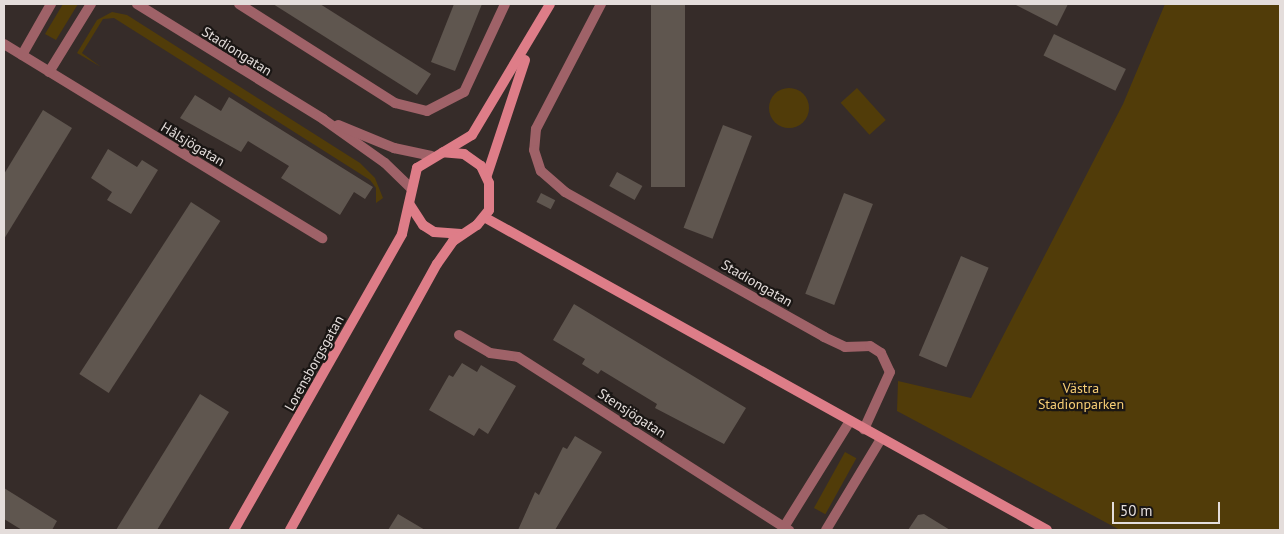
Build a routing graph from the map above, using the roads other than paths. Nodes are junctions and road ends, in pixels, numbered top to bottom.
1 (51, 4) edge
2 (91, 4) edge
3 (137, 4) edge
4 (239, 4) edge
5 (505, 4) edge
6 (550, 4) edge
7 (601, 4) edge
8 (531, 42) junction
9 (4, 44) edge
10 (22, 55) junction
11 (50, 72) junction
12 (323, 119) junction
13 (442, 152) junction
14 (432, 156) junction
15 (487, 175) junction
16 (410, 186) junction
17 (410, 206) junction
18 (484, 217) junction
19 (462, 234) junction
20 (322, 238) dead end
21 (459, 335) dead end
22 (850, 421) junction
23 (864, 429) junction
24 (881, 439) junction
25 (787, 529) edge
26 (234, 530) edge
27 (290, 530) edge
28 (826, 530) edge
29 (1047, 530) edge

1 - 10 street
2 - 11 street
3 - 12 street, Stadiongatan
4 - 5 street
6 - 8 main road, Lorensborgsgatan
7 - 23 street, Stadiongatan
8 - 13 main road, Lorensborgsgatan
8 - 15 main road, Lorensborgsgatan
9 - 10 street, Hålsjögatan
10 - 11 street, Hålsjögatan
11 - 20 street, Hålsjögatan
12 - 14 street, Stadiongatan
12 - 16 street, Stadiongatan
13 - 14 main road, Lorensborgsgatan
13 - 15 main road
14 - 16 main road, Lorensborgsgatan
15 - 18 main road, Lorensborgsgatan
16 - 17 main road, Lorensborgsgatan
17 - 19 main road
17 - 26 main road, Lorensborgsgatan
18 - 19 main road
18 - 22 main road
19 - 27 main road
21 - 25 street, Stensjögatan
22 - 23 main road
22 - 25 street, Stensjögatan
23 - 24 main road
24 - 28 street
24 - 29 main road

